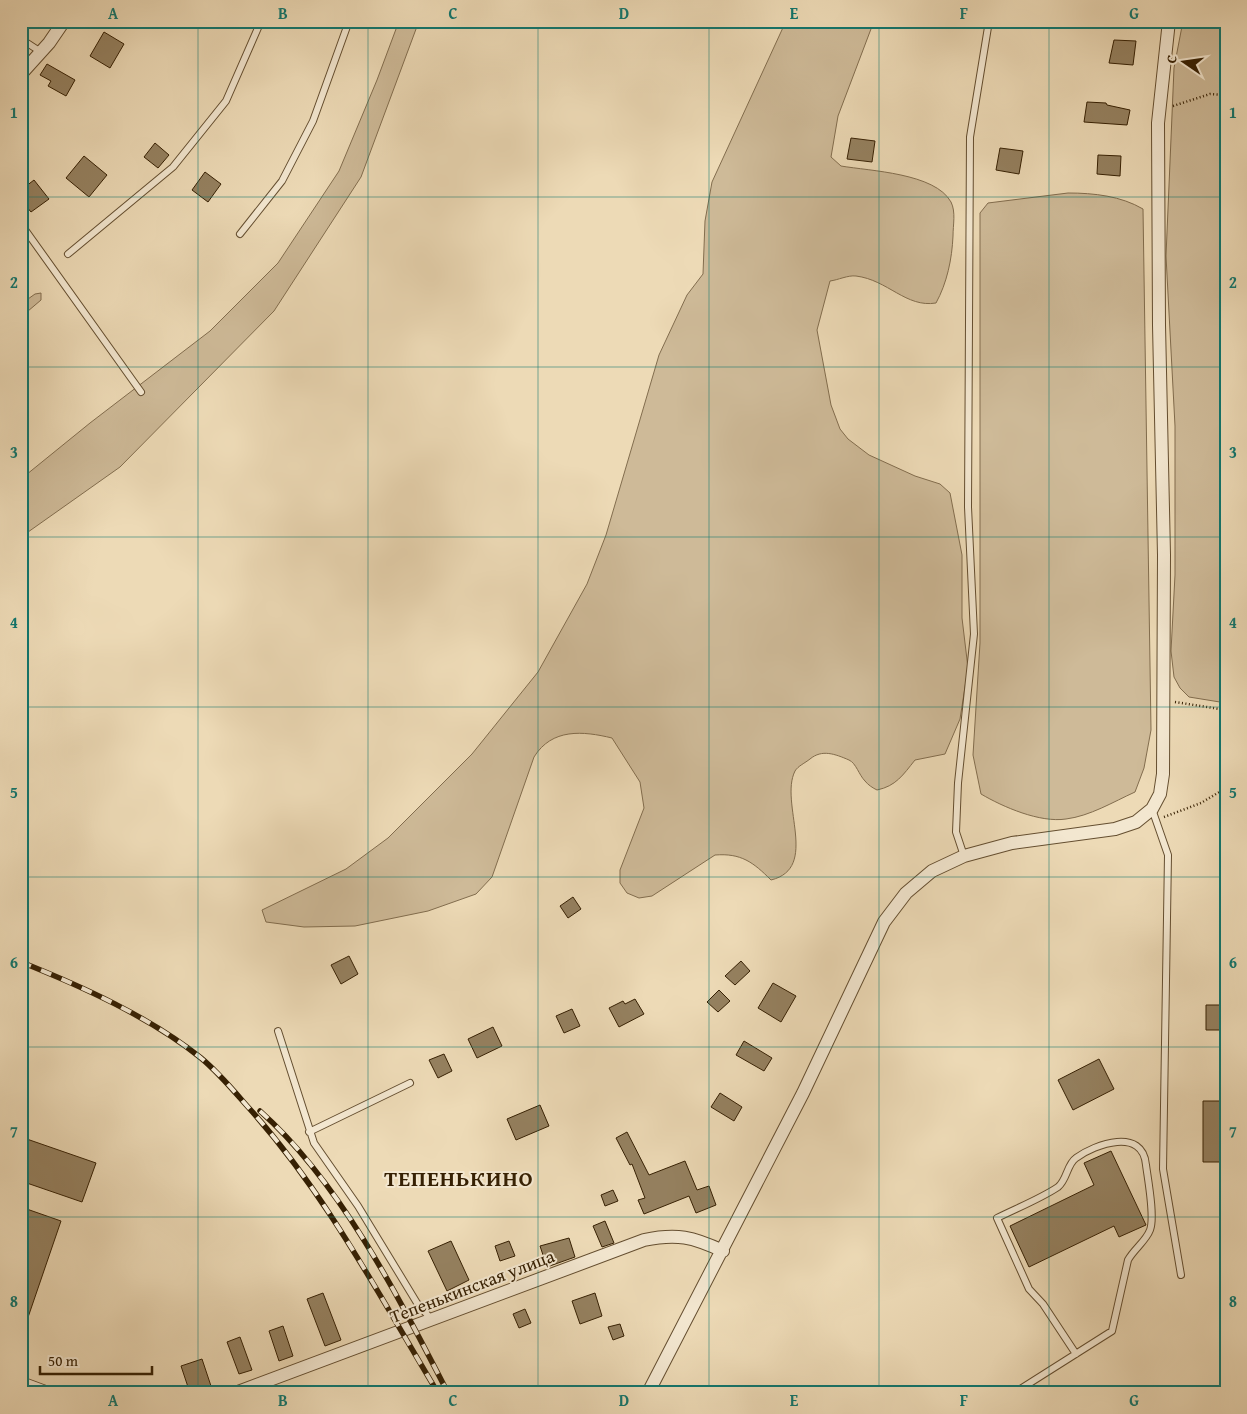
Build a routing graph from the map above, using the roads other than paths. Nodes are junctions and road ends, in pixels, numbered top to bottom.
1 (64, 21) edge
2 (261, 21) edge
3 (349, 21) edge
4 (989, 21) edge
5 (1169, 21) edge
6 (21, 40) edge
7 (41, 52) junction
8 (21, 74) edge
9 (21, 224) edge
10 (240, 234) dead end
11 (68, 254) dead end
12 (141, 392) dead end
13 (1154, 814) junction
14 (964, 856) junction
15 (278, 1031) dead end
16 (410, 1083) dead end
17 (309, 1132) junction
18 (723, 1251) junction
19 (1182, 1275) dead end
20 (431, 1319) junction
21 (1076, 1354) junction
22 (21, 1383) edge
23 (48, 1393) edge
24 (236, 1393) edge
25 (648, 1393) edge
26 (1014, 1393) edge

1 - 7 street
2 - 11 lane
3 - 10 lane
4 - 14 lane
5 - 13 street
6 - 7 lane
7 - 8 street
9 - 12 lane
13 - 14 street
13 - 19 lane
14 - 18 street
15 - 17 lane
16 - 17 lane
17 - 20 lane
18 - 20 street, Тепенькинская улица
18 - 25 street
20 - 24 street, Тепенькинская улица
21 - 21 lane
21 - 26 lane
22 - 23 street

